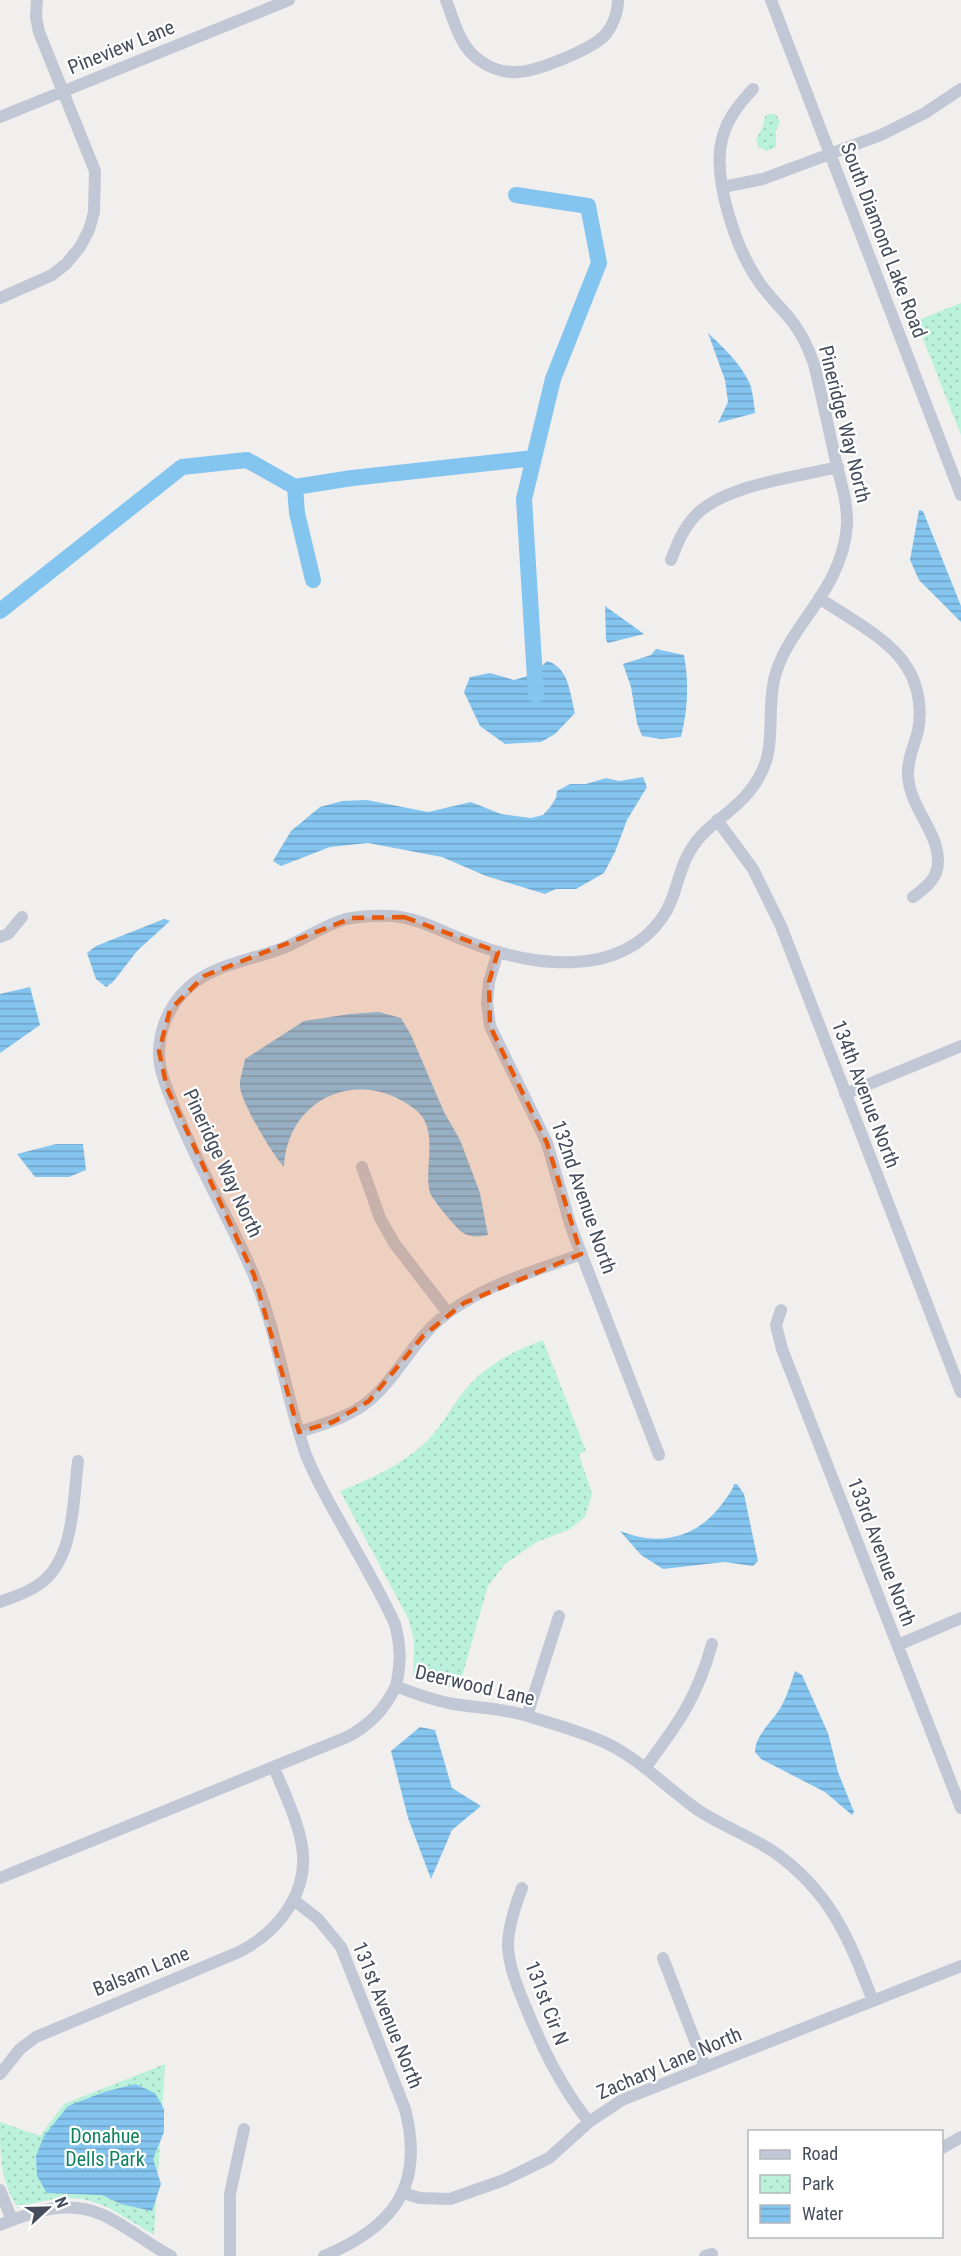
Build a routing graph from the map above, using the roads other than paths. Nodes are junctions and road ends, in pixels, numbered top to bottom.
1 (37, 0) edge
2 (289, 0) edge
3 (446, 0) edge
4 (618, 0) edge
5 (771, 0) edge
6 (753, 89) dead end
7 (961, 89) edge
8 (63, 92) junction
9 (0, 117) edge
10 (829, 154) junction
11 (723, 187) junction
12 (0, 298) edge
13 (837, 467) junction
14 (961, 495) edge
15 (671, 560) dead end
16 (819, 598) junction
17 (717, 820) junction
18 (913, 897) dead end
19 (22, 917) dead end
20 (0, 938) edge
21 (498, 952) junction
22 (961, 1046) edge
23 (845, 1094) junction
24 (362, 1167) dead end
25 (581, 1254) junction
26 (781, 1310) dead end
27 (448, 1313) junction
28 (961, 1392) edge
29 (299, 1432) junction
30 (659, 1455) dead end
31 (78, 1461) dead end
32 (0, 1602) edge
33 (559, 1616) dead end
34 (961, 1618) edge
35 (712, 1644) dead end
36 (898, 1645) junction
37 (396, 1686) junction
38 (527, 1716) junction
39 (274, 1767) junction
40 (645, 1768) junction
41 (956, 1783) edge
42 (961, 1808) edge
43 (0, 1878) edge
44 (522, 1888) dead end
45 (295, 1901) junction
46 (663, 1958) dead end
47 (961, 1966) edge
48 (873, 2001) junction
49 (705, 2067) junction
50 (0, 2074) edge
51 (589, 2122) junction
52 (244, 2128) dead end
53 (961, 2137) edge
54 (943, 2147) edge
55 (0, 2190) edge
56 (403, 2193) junction
57 (6, 2222) edge
58 (171, 2256) edge
59 (230, 2256) edge
60 (324, 2256) edge

1 - 8 street
2 - 8 street, Pineview Lane
3 - 4 street
5 - 10 street, South Diamond Lake Road
6 - 11 street, Pineridge Way North
7 - 10 street
8 - 9 street, Pineview Lane
8 - 12 street
10 - 11 street
10 - 14 street, South Diamond Lake Road
11 - 13 street, Pineridge Way North
13 - 15 street
13 - 16 street, Pineridge Way North
16 - 17 street, Pineridge Way North
16 - 18 street
17 - 21 street, Pineridge Way North
17 - 23 street, 134th Avenue North
19 - 20 street
21 - 25 street, 132nd Avenue North
21 - 29 street, Pineridge Way North
22 - 23 street
23 - 28 street, 134th Avenue North
24 - 27 street
25 - 27 street
25 - 30 street, 132nd Avenue North
26 - 36 street, 133rd Avenue North
27 - 29 street
29 - 37 street, Pineridge Way North
31 - 32 street
33 - 38 street
34 - 36 street
35 - 40 street
36 - 41 street, 133rd Avenue North
37 - 38 street, Deerwood Lane
37 - 39 street, Deerwood Lane
38 - 40 street, Deerwood Lane
39 - 43 street, Deerwood Lane
39 - 45 street
40 - 48 street, Deerwood Lane
41 - 42 street, 133rd Avenue North
44 - 51 street, 131st Cir N
45 - 50 street, Balsam Lane
45 - 56 street, 131st Avenue North
46 - 49 street
47 - 48 street, Zachary Lane North
48 - 49 street, Zachary Lane North
49 - 51 street, Zachary Lane North
51 - 56 street, Zachary Lane North
52 - 59 street
53 - 54 street
55 - 57 street
56 - 60 street
57 - 58 street

